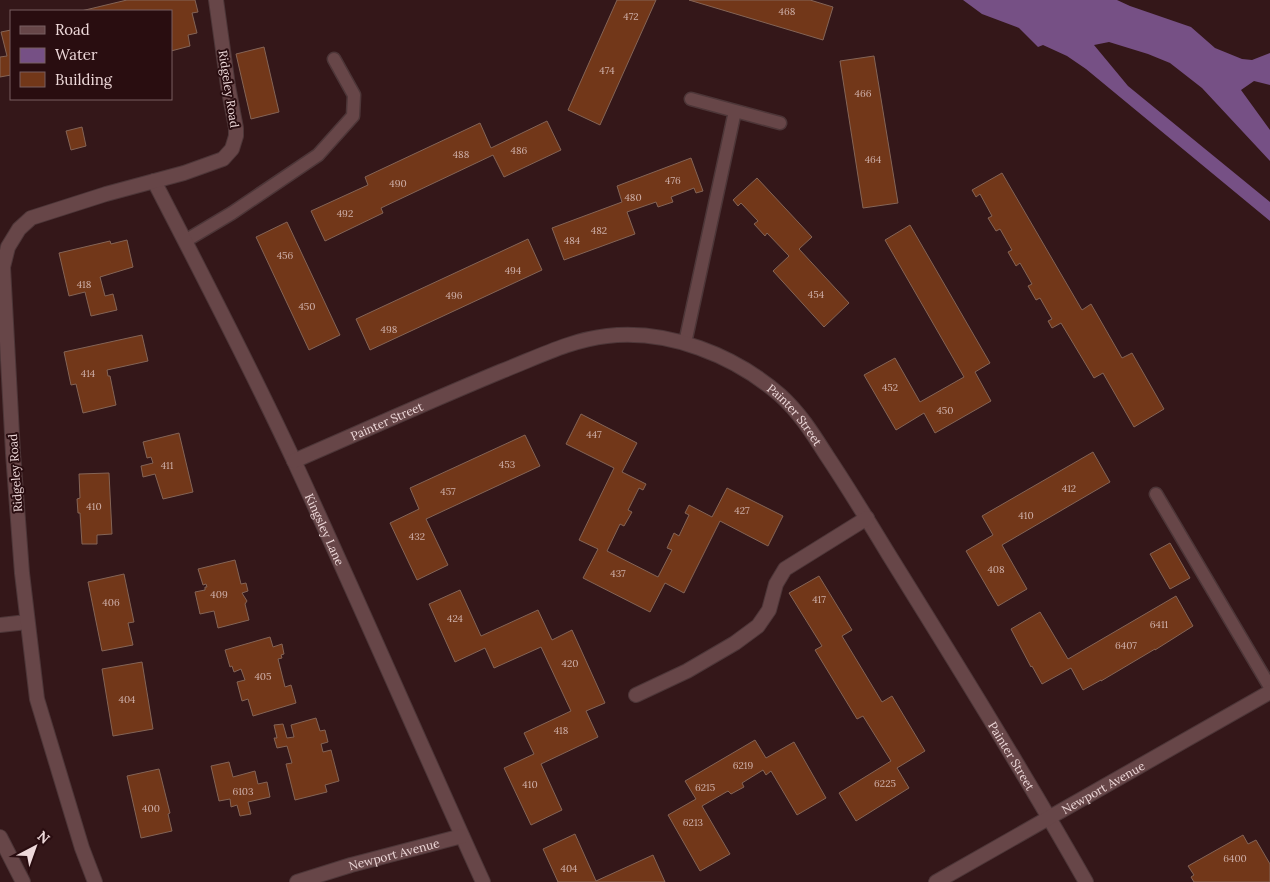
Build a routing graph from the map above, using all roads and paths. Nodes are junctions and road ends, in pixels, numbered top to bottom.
1 (216, 0) edge
2 (334, 59) dead end
3 (691, 99) dead end
4 (735, 111) junction
5 (780, 124) dead end
6 (154, 181) junction
7 (185, 241) junction
8 (685, 343) junction
9 (294, 461) junction
10 (1156, 494) dead end
11 (867, 518) junction
12 (27, 622) junction
13 (0, 625) edge
14 (1270, 687) edge
15 (1270, 692) edge
16 (636, 695) dead end
17 (1050, 818) junction
18 (462, 836) junction
19 (0, 837) edge
20 (22, 882) edge
21 (95, 882) edge
22 (298, 882) edge
23 (483, 882) edge
24 (936, 882) edge
25 (1086, 882) edge

1 - 6 street, Ridgeley Road
2 - 7 lane
3 - 4 lane
4 - 5 lane
4 - 8 lane
6 - 7 street, Kingsley Lane
6 - 12 street, Ridgeley Road
7 - 9 street, Kingsley Lane
8 - 9 street, Painter Street
8 - 11 street, Painter Street
9 - 18 street, Kingsley Lane
10 - 14 lane
11 - 16 street
11 - 17 street, Painter Street
12 - 13 street
12 - 21 street, Ridgeley Road
15 - 17 street, Newport Avenue
17 - 24 street, Newport Avenue
17 - 25 street, Painter Street
18 - 22 street, Newport Avenue
18 - 23 street, Kingsley Lane
19 - 20 street

